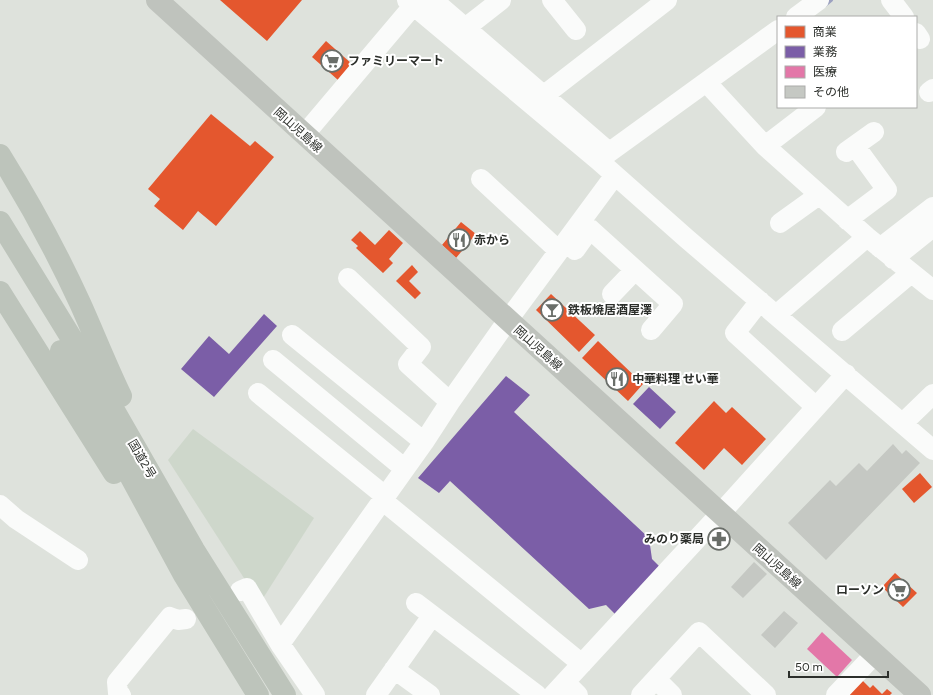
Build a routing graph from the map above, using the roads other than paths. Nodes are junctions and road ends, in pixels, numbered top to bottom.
1 (157, 0) edge
2 (501, 0) edge
3 (552, 0) edge
4 (667, 0) edge
5 (892, 0) edge
6 (417, 1) edge
7 (903, 16) edge
8 (576, 30) dead end
9 (777, 31) edge
10 (459, 33) junction
11 (706, 82) junction
12 (537, 100) junction
13 (815, 108) edge
14 (874, 132) dead end
15 (304, 135) junction
16 (765, 146) junction
17 (0, 155) edge
18 (604, 156) junction
19 (615, 175) junction
20 (481, 179) dead end
21 (819, 195) junction
22 (933, 207) edge
23 (847, 220) junction
24 (0, 222) edge
25 (780, 223) dead end
26 (933, 227) edge
27 (572, 241) junction
28 (880, 248) junction
29 (0, 250) edge
30 (635, 270) junction
31 (348, 278) dead end
32 (924, 278) edge
33 (0, 292) edge
34 (612, 294) dead end
35 (760, 301) junction
36 (780, 311) junction
37 (512, 324) junction
38 (651, 330) dead end
39 (842, 331) dead end
40 (292, 335) dead end
41 (273, 360) dead end
42 (846, 374) junction
43 (258, 393) dead end
44 (933, 394) edge
45 (450, 402) junction
46 (816, 407) junction
47 (906, 420) junction
48 (424, 442) junction
49 (933, 450) edge
50 (404, 469) junction
51 (385, 501) junction
52 (0, 505) edge
53 (720, 514) junction
54 (194, 550) junction
55 (78, 560) dead end
56 (184, 575) junction
57 (240, 591) dead end
58 (416, 603) dead end
59 (432, 616) junction
60 (186, 619) dead end
61 (280, 644) junction
62 (875, 654) junction
63 (582, 664) junction
64 (394, 669) junction
65 (656, 679) junction
66 (565, 691) edge
67 (121, 695) edge
68 (258, 695) edge
69 (285, 695) edge
70 (315, 695) edge
71 (376, 695) edge
72 (430, 695) edge
73 (537, 695) edge
74 (641, 695) edge
75 (672, 695) edge
76 (766, 695) edge
77 (836, 695) edge
78 (920, 695) edge

1 - 15 main road, 岡山児島線
2 - 10 street
3 - 8 street
4 - 12 street
5 - 7 street
6 - 10 street
6 - 15 street
9 - 11 street
10 - 12 street
11 - 16 street
11 - 18 street
12 - 18 street
13 - 16 street
14 - 23 street
15 - 37 main road, 岡山児島線
16 - 21 street
17 - 54 highway
18 - 19 street
19 - 27 street
19 - 35 street
20 - 27 street
21 - 23 street
21 - 25 street
22 - 28 street
23 - 28 street
24 - 54 highway, 国道2号
26 - 28 street
27 - 30 street
27 - 37 street
28 - 32 street
28 - 36 street
29 - 56 highway, 国道2号
30 - 34 street
30 - 38 street
31 - 45 street
32 - 39 street
33 - 56 highway
35 - 36 street
35 - 46 street
36 - 42 street
37 - 45 street
37 - 53 main road, 岡山児島線
40 - 48 street
41 - 50 street
42 - 46 street
42 - 47 street
43 - 51 street
44 - 47 street
45 - 48 street
46 - 53 street
47 - 49 street
48 - 50 street
50 - 51 street
51 - 61 street
51 - 63 street
52 - 55 street
53 - 62 main road, 岡山児島線
53 - 63 street
54 - 69 highway, 国道2号
56 - 68 highway, 国道2号
57 - 61 street
58 - 59 street
59 - 64 street
59 - 73 street
60 - 67 street
61 - 70 street
62 - 77 street
62 - 78 main road, 岡山児島線
63 - 66 street
64 - 71 street
64 - 72 street
65 - 74 street
65 - 75 street
65 - 76 street

